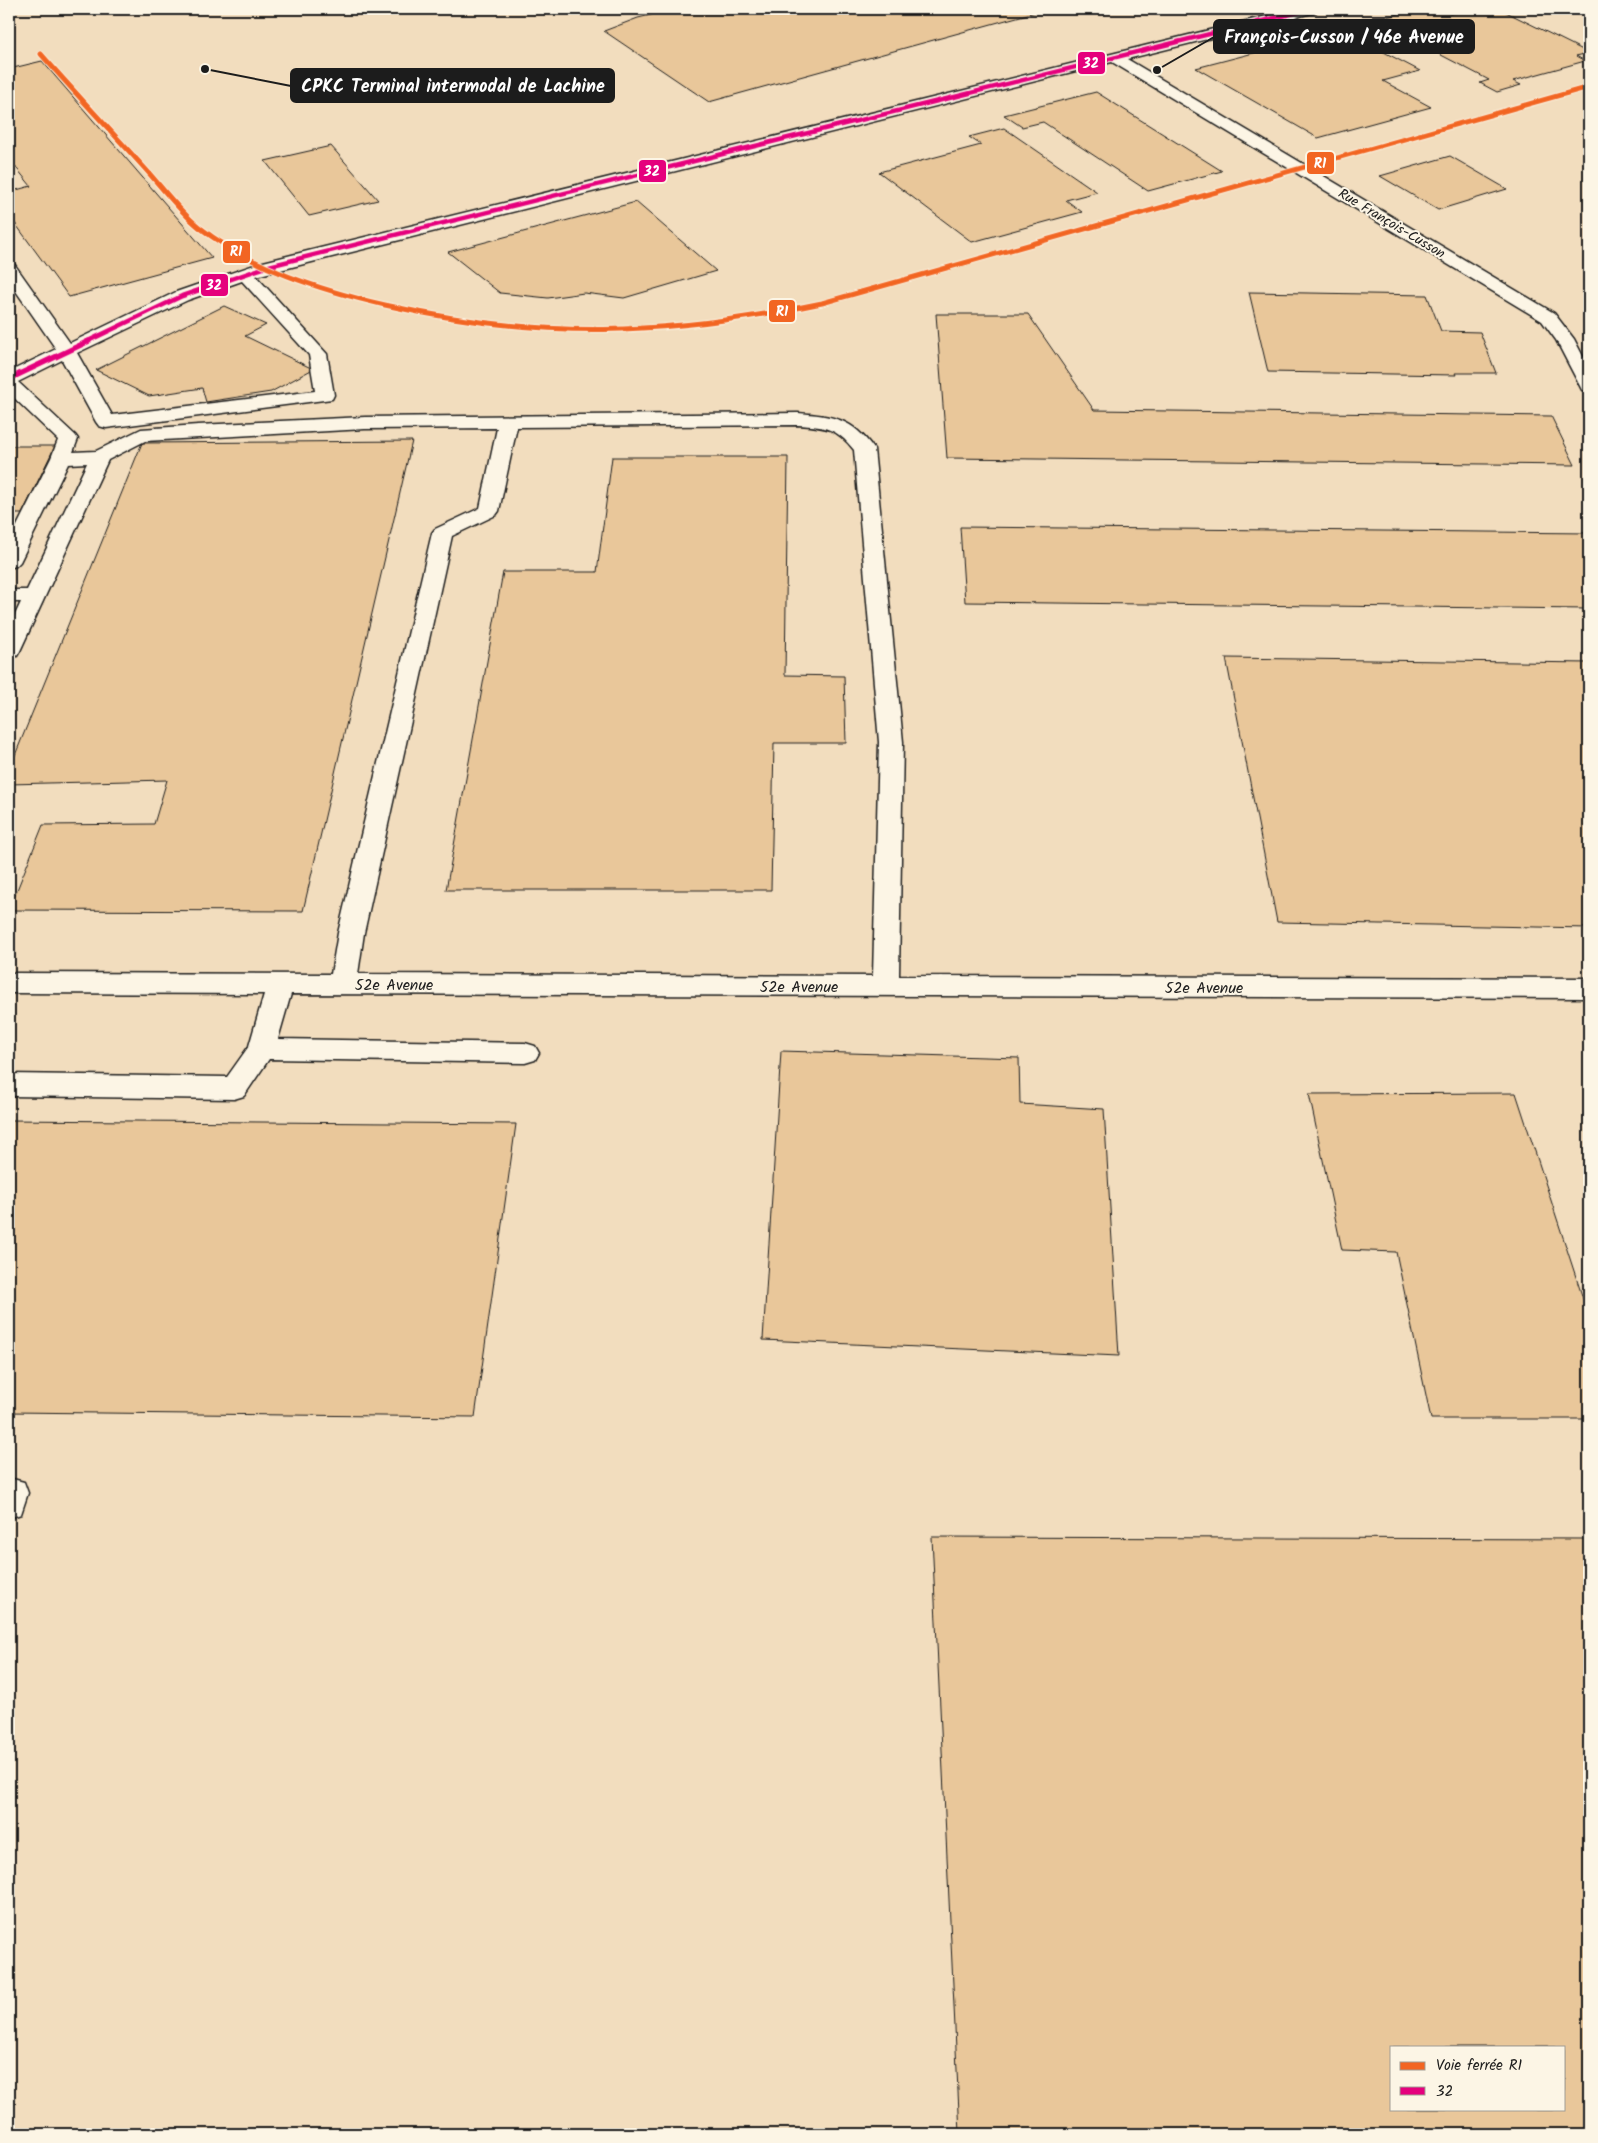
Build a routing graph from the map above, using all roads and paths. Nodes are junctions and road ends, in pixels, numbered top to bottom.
1 (1311, 9) edge
2 (1115, 58) junction
3 (9, 270) edge
4 (245, 274) junction
5 (67, 352) junction
6 (9, 379) edge
7 (9, 383) edge
8 (1589, 386) edge
9 (508, 422) junction
10 (100, 457) junction
11 (61, 458) junction
12 (35, 508) junction
13 (77, 508) junction
14 (9, 562) edge
15 (9, 596) edge
16 (35, 596) junction
17 (9, 651) edge
18 (9, 983) edge
19 (280, 984) junction
20 (344, 984) junction
21 (886, 986) junction
22 (1589, 988) edge
23 (262, 1049) junction
24 (525, 1053) dead end
25 (9, 1085) edge
26 (9, 1492) edge
27 (9, 1503) edge

1 - 2 street
2 - 4 street
2 - 8 street, Rue François-Cusson
3 - 5 street
4 - 5 street
4 - 5 street
5 - 6 street
7 - 11 street
9 - 10 street
9 - 20 street
9 - 21 street
10 - 11 street
10 - 13 street
11 - 12 street
12 - 13 street
12 - 14 street
13 - 16 street
15 - 16 street
16 - 17 street
18 - 19 street, 52e Avenue
19 - 20 street, 52e Avenue
19 - 23 street
20 - 21 street, 52e Avenue
21 - 22 street, 52e Avenue
23 - 24 street
23 - 25 street
26 - 27 street

